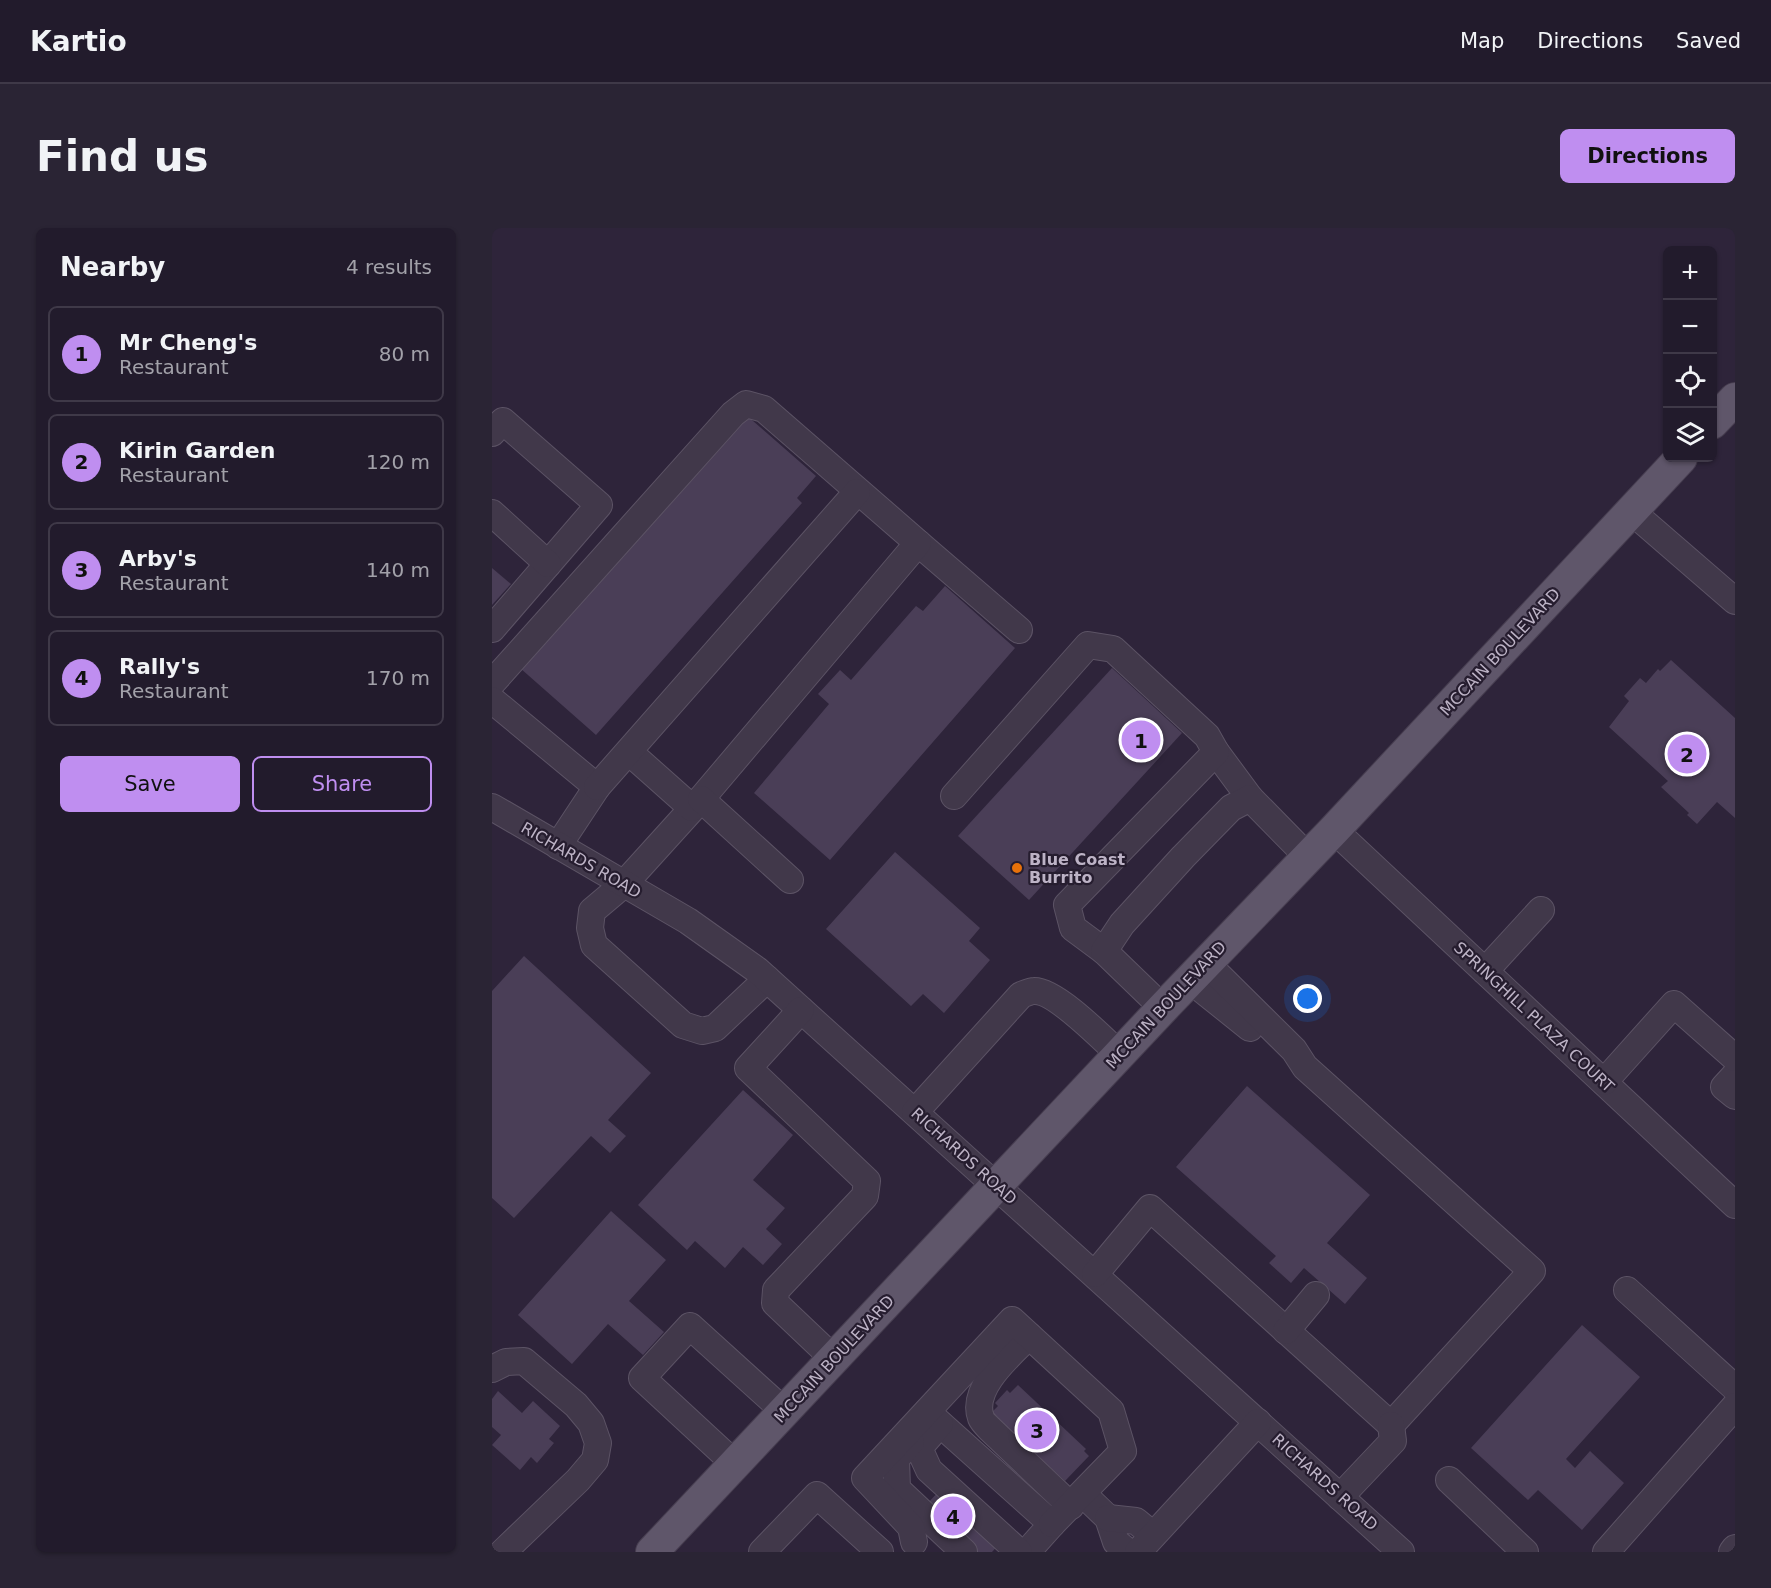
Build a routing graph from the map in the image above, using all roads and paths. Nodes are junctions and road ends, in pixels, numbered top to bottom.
1 (1735, 399) edge
2 (1717, 419) edge
3 (492, 433) edge
4 (1677, 462) edge
5 (857, 492) junction
6 (1631, 511) junction
7 (492, 513) edge
8 (918, 543) junction
9 (548, 564) junction
10 (1735, 601) edge
11 (492, 629) edge
12 (1019, 630) dead end
13 (492, 683) edge
14 (492, 700) edge
15 (628, 752) junction
16 (1216, 752) junction
17 (597, 787) junction
18 (954, 796) dead end
19 (1250, 798) junction
20 (697, 803) junction
21 (492, 807) edge
22 (1334, 830) junction
23 (558, 846) junction
24 (1308, 857) junction
25 (790, 880) dead end
26 (624, 884) junction
27 (1541, 910) dead end
28 (1104, 951) junction
29 (1485, 971) junction
30 (1198, 972) junction
31 (767, 979) junction
32 (1163, 1008) junction
33 (801, 1010) junction
34 (1119, 1054) junction
35 (1735, 1058) edge
36 (1735, 1075) edge
37 (1604, 1082) junction
38 (1735, 1096) edge
39 (915, 1112) junction
40 (996, 1185) junction
41 (1735, 1205) edge
42 (1095, 1274) junction
43 (1627, 1290) dead end
44 (1316, 1295) dead end
45 (1286, 1330) junction
46 (1029, 1336) junction
47 (834, 1359) junction
48 (492, 1369) edge
49 (1735, 1388) edge
50 (1735, 1406) edge
51 (785, 1412) junction
52 (933, 1417) junction
53 (1258, 1422) junction
54 (1391, 1425) junction
55 (735, 1464) junction
56 (1449, 1480) dead end
57 (1334, 1490) junction
58 (1077, 1500) junction
59 (1108, 1518) junction
60 (1052, 1524) junction
61 (1146, 1544) edge
62 (1735, 1548) edge
63 (914, 1549) edge
64 (503, 1552) edge
65 (652, 1552) edge
66 (762, 1552) edge
67 (880, 1552) edge
68 (964, 1552) edge
69 (1018, 1552) edge
70 (1027, 1552) edge
71 (1128, 1552) edge
72 (1401, 1552) edge
73 (1525, 1552) edge
74 (1606, 1552) edge
75 (1732, 1552) edge

1 - 2 main road
3 - 9 street
4 - 6 main road, MCCAIN BOULEVARD
5 - 8 street
5 - 13 street
5 - 15 street
6 - 10 street
6 - 22 main road, MCCAIN BOULEVARD
7 - 9 street
8 - 12 street
8 - 20 street
9 - 11 street
14 - 17 street
15 - 17 street
15 - 20 street
16 - 18 street
16 - 19 street
16 - 28 street
17 - 23 street
19 - 24 street
19 - 28 street
20 - 25 street
20 - 26 street
21 - 23 street, RICHARDS ROAD
22 - 24 main road, MCCAIN BOULEVARD
22 - 29 street, SPRINGHILL PLAZA COURT
23 - 26 street, RICHARDS ROAD
24 - 30 main road, MCCAIN BOULEVARD
26 - 31 street, RICHARDS ROAD
26 - 31 street
27 - 29 street
28 - 32 street
29 - 37 street, SPRINGHILL PLAZA COURT
30 - 32 main road, MCCAIN BOULEVARD
30 - 54 street
31 - 33 street, RICHARDS ROAD
32 - 34 main road, MCCAIN BOULEVARD
33 - 39 street, RICHARDS ROAD
33 - 47 street
34 - 39 street
34 - 40 main road, MCCAIN BOULEVARD
35 - 37 street
36 - 38 street
37 - 41 street, SPRINGHILL PLAZA COURT
39 - 40 street, RICHARDS ROAD
40 - 42 street, RICHARDS ROAD
40 - 47 main road, MCCAIN BOULEVARD
42 - 45 street
42 - 53 street, RICHARDS ROAD
43 - 49 street
44 - 45 street
45 - 54 street
46 - 52 street
46 - 58 street
46 - 58 street
47 - 51 main road, MCCAIN BOULEVARD
48 - 64 street
50 - 74 street
51 - 55 main road, MCCAIN BOULEVARD
51 - 55 street
52 - 60 street
52 - 63 street
52 - 68 street
52 - 69 street
53 - 57 street, RICHARDS ROAD
53 - 61 street
54 - 57 street
55 - 65 main road, MCCAIN BOULEVARD
56 - 73 street
57 - 72 street, RICHARDS ROAD
58 - 59 street
58 - 60 street
59 - 61 street
59 - 71 street
60 - 70 street
62 - 75 street
66 - 67 street

